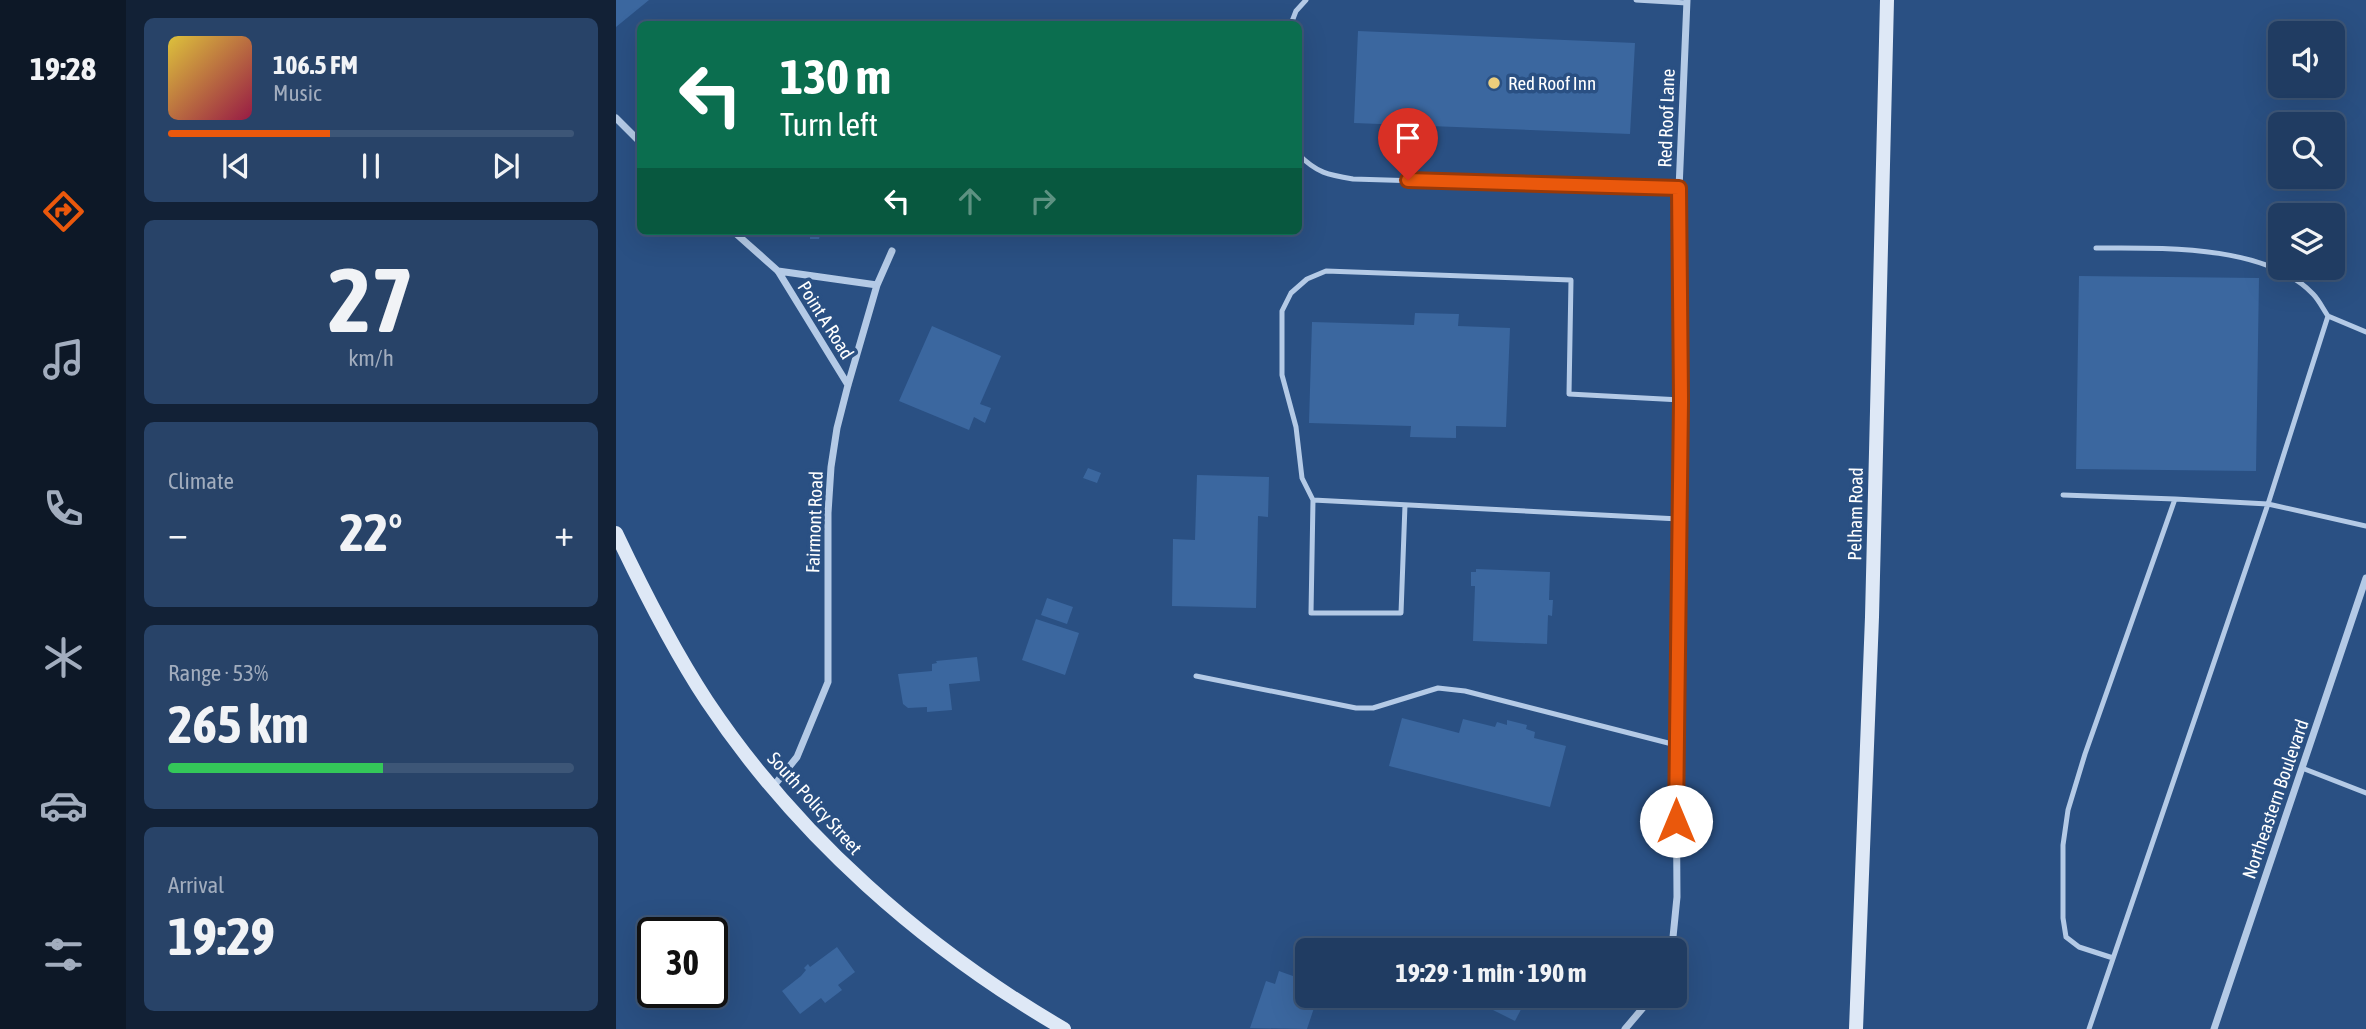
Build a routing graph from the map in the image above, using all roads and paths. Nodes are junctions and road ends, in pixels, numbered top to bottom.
1 (1306, 0) edge
2 (1636, 0) edge
3 (1887, 0) edge
4 (1687, 1) edge
5 (1292, 21) edge
6 (616, 118) edge
7 (637, 139) edge
8 (1302, 158) edge
9 (1679, 188) junction
10 (738, 235) edge
11 (2096, 248) dead end
12 (892, 251) dead end
13 (778, 271) junction
14 (877, 285) junction
15 (2328, 316) junction
16 (2366, 332) edge
17 (848, 385) junction
18 (1681, 400) junction
19 (2063, 495) dead end
20 (2175, 499) junction
21 (1313, 500) junction
22 (1405, 505) junction
23 (2268, 505) junction
24 (1679, 519) junction
25 (2366, 526) edge
26 (616, 533) edge
27 (2366, 578) edge
28 (1196, 676) dead end
29 (1676, 745) junction
30 (2302, 768) junction
31 (772, 788) junction
32 (2366, 793) edge
33 (1673, 938) edge
34 (2113, 957) junction
35 (1643, 1008) edge
36 (1064, 1029) edge
37 (1625, 1029) edge
38 (1856, 1029) edge
39 (2090, 1029) edge
40 (2214, 1029) edge

1 - 5 lane
2 - 4 lane
3 - 38 main road, Pelham Road
4 - 9 street, Red Roof Lane
6 - 7 street
8 - 9 lane
9 - 18 street, Red Roof Lane
10 - 13 street, Point A Road
11 - 15 lane
12 - 14 street, Fairmont Road
13 - 14 street, Point A Road
13 - 17 street, Point A Road
14 - 17 street, Fairmont Road
15 - 16 lane
15 - 23 lane
17 - 31 street, Fairmont Road
18 - 21 lane
18 - 24 street, Red Roof Lane
19 - 20 lane
20 - 23 lane
20 - 34 lane
21 - 22 lane
21 - 22 lane
22 - 24 lane
23 - 25 lane
23 - 34 lane
24 - 29 street, Red Roof Lane
26 - 31 main road, South Policy Street
27 - 30 street, Northeastern Boulevard
28 - 29 lane
29 - 33 street, Red Roof Lane
30 - 32 lane
30 - 40 street, Northeastern Boulevard
31 - 36 main road, South Policy Street
34 - 39 lane
35 - 37 street

